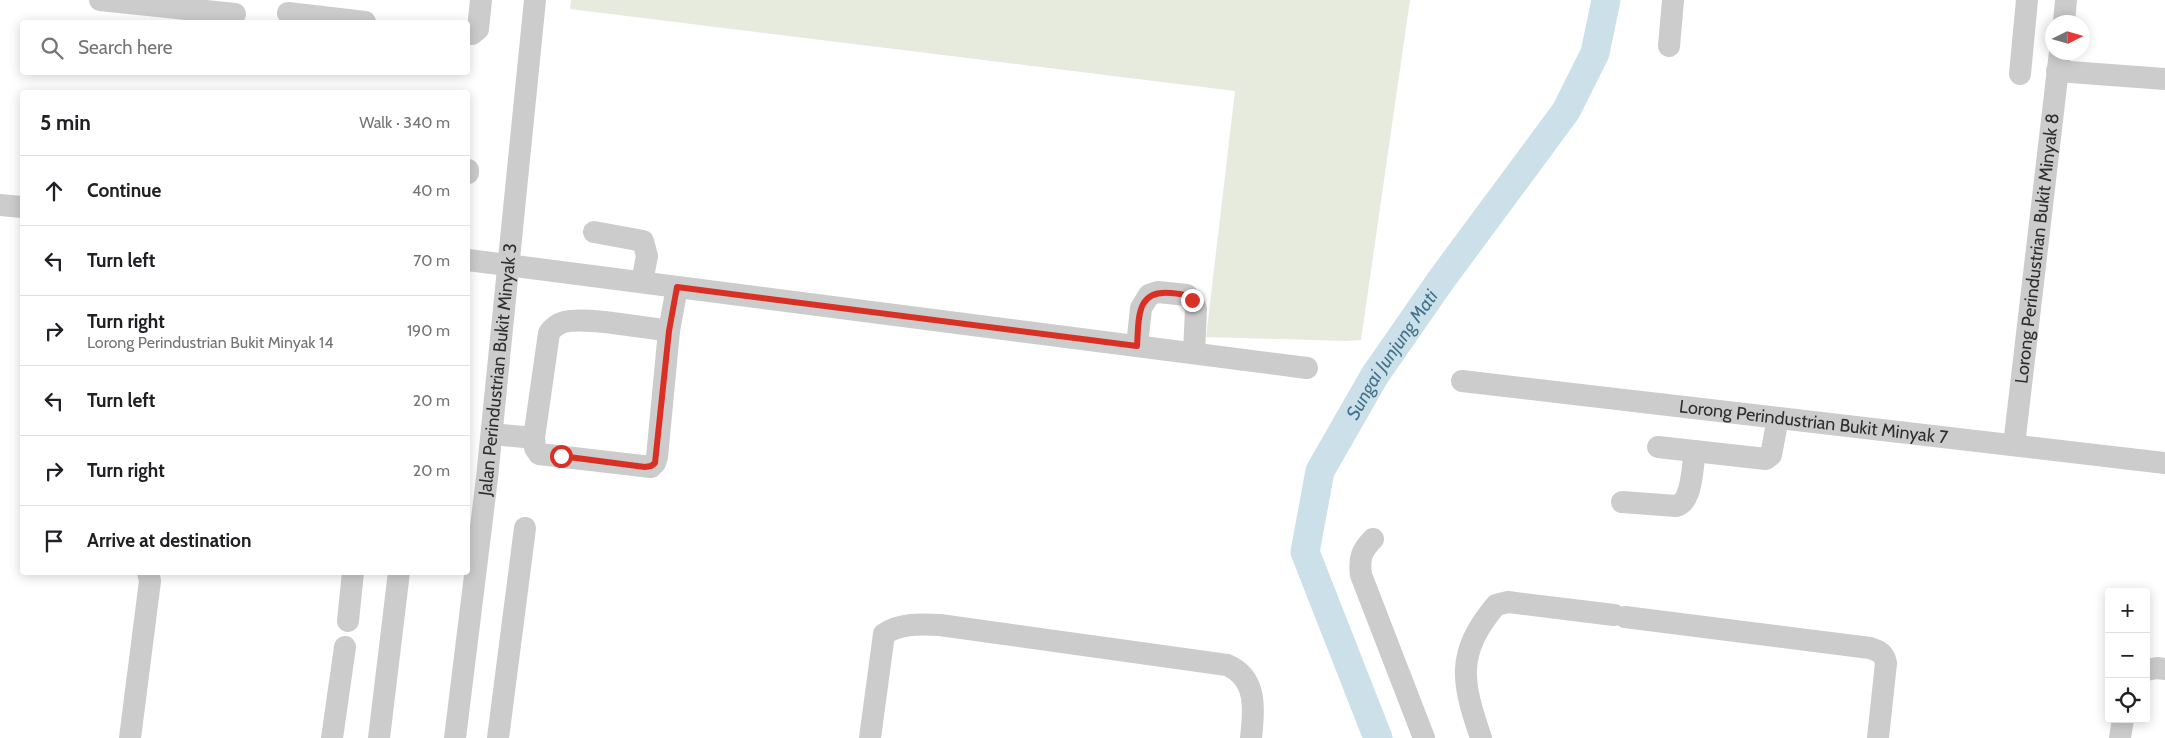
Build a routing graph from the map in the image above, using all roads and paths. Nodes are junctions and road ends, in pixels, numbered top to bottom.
1 (100, 0) edge
2 (481, 0) edge
3 (536, 0) edge
4 (1673, 0) edge
5 (2027, 0) edge
6 (2066, 0) edge
7 (288, 13) dead end
8 (235, 14) dead end
9 (2065, 15) edge
10 (348, 20) edge
11 (470, 34) edge
12 (1669, 46) dead end
13 (2058, 62) edge
14 (2020, 74) dead end
15 (2165, 79) edge
16 (0, 204) edge
17 (20, 207) edge
18 (594, 232) dead end
19 (470, 260) edge
20 (509, 265) junction
21 (642, 282) junction
22 (677, 287) junction
23 (669, 331) junction
24 (1137, 346) junction
25 (1194, 353) junction
26 (1307, 368) dead end
27 (1462, 381) dead end
28 (1778, 418) junction
29 (492, 434) junction
30 (534, 438) junction
31 (2014, 445) junction
32 (1658, 447) dead end
33 (1695, 451) junction
34 (2165, 463) edge
35 (478, 478) edge
36 (1622, 502) dead end
37 (524, 528) dead end
38 (1373, 539) dead end
39 (470, 568) edge
40 (149, 575) edge
41 (353, 575) edge
42 (399, 575) edge
43 (469, 575) edge
44 (348, 621) dead end
45 (345, 647) dead end
46 (2150, 669) edge
47 (2165, 669) edge
48 (2122, 723) edge
49 (130, 738) edge
50 (332, 738) edge
51 (379, 738) edge
52 (455, 738) edge
53 (498, 738) edge
54 (870, 738) edge
55 (1251, 738) edge
56 (1424, 738) edge
57 (1481, 738) edge
58 (1878, 738) edge
59 (2120, 738) edge

1 - 8 street
2 - 11 street
3 - 20 street, Jalan Perindustrian Bukit Minyak 3
4 - 12 street
5 - 14 street
6 - 9 street
7 - 10 street
13 - 15 street
13 - 31 street, Lorong Perindustrian Bukit Minyak 8
16 - 17 street
18 - 21 street
19 - 20 street
20 - 21 street
20 - 29 street, Jalan Perindustrian Bukit Minyak 3
21 - 22 street
22 - 23 street
22 - 24 street
23 - 30 street
23 - 30 street
24 - 25 street
24 - 25 street
25 - 26 street
27 - 28 street, Lorong Perindustrian Bukit Minyak 7
28 - 31 street, Lorong Perindustrian Bukit Minyak 7
28 - 33 street
29 - 30 street
29 - 35 street, Jalan Perindustrian Bukit Minyak 3
31 - 34 street, Lorong Perindustrian Bukit Minyak 7
32 - 33 street
33 - 36 street
35 - 39 street, Jalan Perindustrian Bukit Minyak 3
37 - 53 street
38 - 56 street
40 - 49 street
41 - 44 street
42 - 51 street
43 - 52 street, Jalan Perindustrian Bukit Minyak 3
45 - 50 street
46 - 47 street
48 - 59 street
54 - 55 street
57 - 58 street

